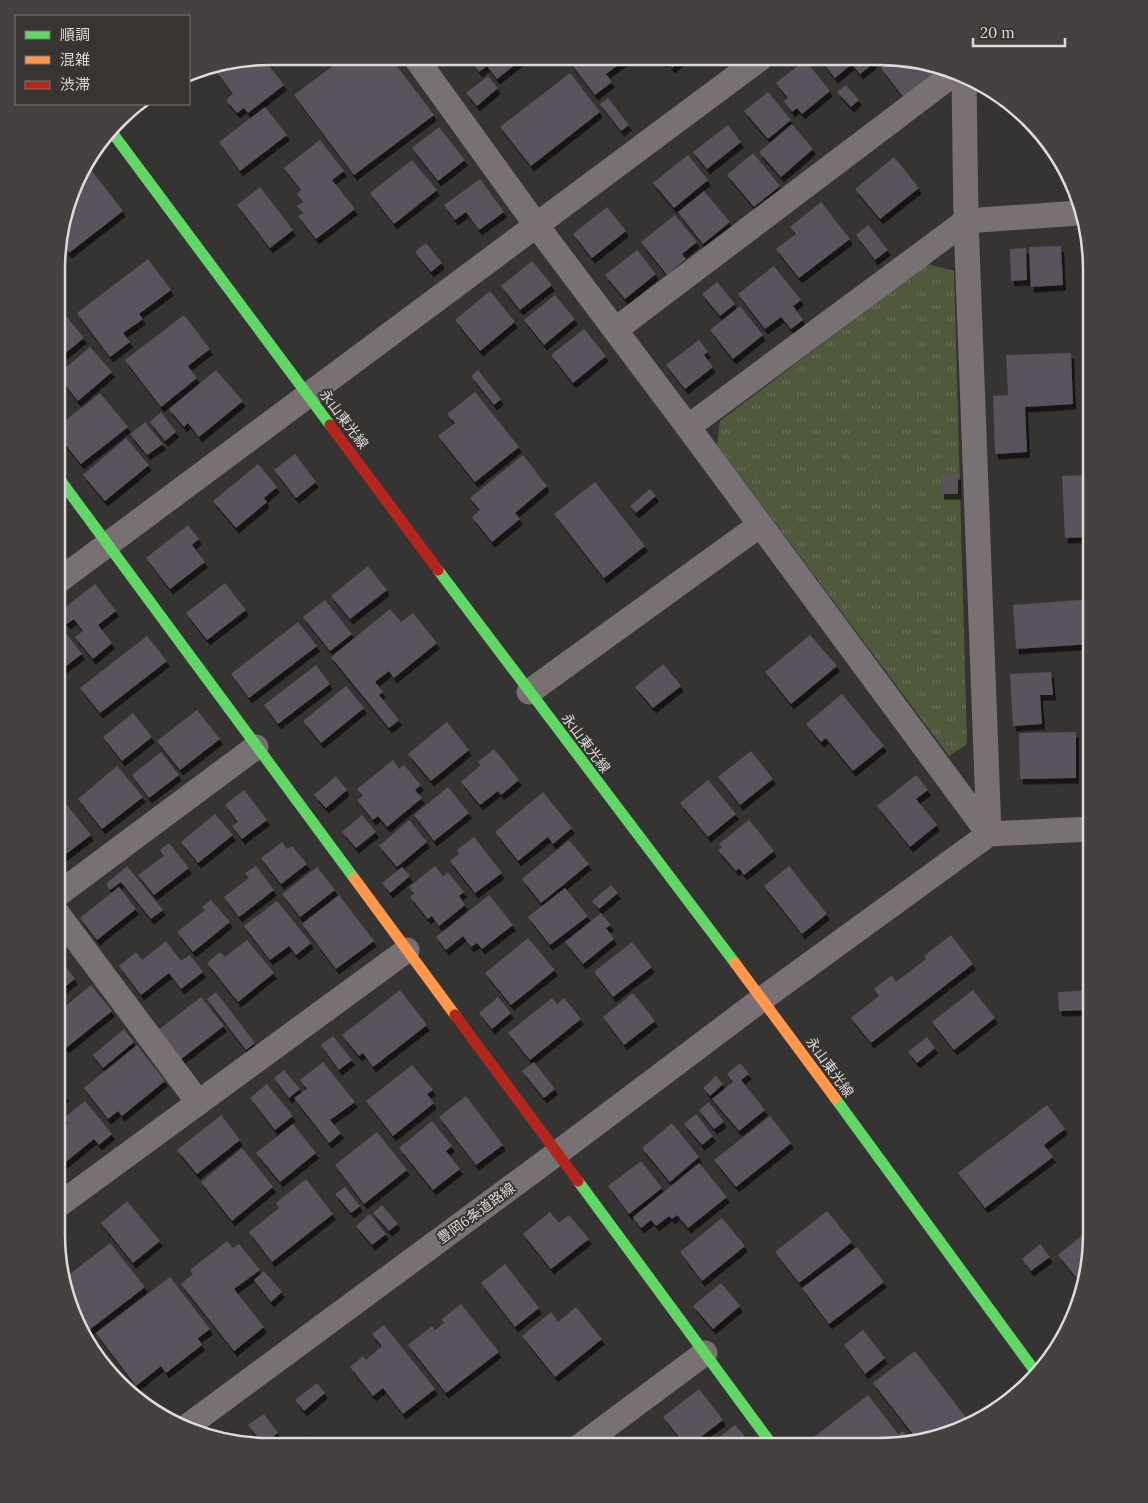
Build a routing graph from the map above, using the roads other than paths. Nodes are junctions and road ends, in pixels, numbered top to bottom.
1 (421, 65) edge
2 (752, 65) edge
3 (949, 77) edge
4 (964, 84) edge
5 (115, 136) edge
6 (1075, 213) edge
7 (966, 221) junction
8 (537, 226) junction
9 (616, 330) junction
10 (308, 396) junction
11 (688, 426) junction
12 (65, 487) edge
13 (760, 526) junction
14 (108, 546) junction
15 (65, 577) edge
16 (529, 692) junction
17 (256, 746) junction
18 (1083, 829) edge
19 (989, 834) junction
20 (65, 889) edge
21 (65, 924) edge
22 (407, 950) junction
23 (762, 999) junction
24 (198, 1102) junction
25 (556, 1154) junction
26 (65, 1197) edge
27 (705, 1353) junction
28 (1033, 1368) edge
29 (191, 1423) edge
30 (591, 1438) edge
31 (767, 1438) edge

1 - 8 street
2 - 8 street
3 - 9 street
4 - 7 street
5 - 10 street, 永山東光線
6 - 7 street
7 - 11 street
7 - 19 street
8 - 9 street
8 - 10 street
9 - 11 street
10 - 14 street
10 - 16 street, 永山東光線
11 - 13 street
12 - 14 street
13 - 16 street
13 - 19 street
14 - 15 street
14 - 17 street
16 - 23 street, 永山東光線
17 - 20 street
17 - 22 street
18 - 19 street
19 - 23 street, 豊岡6条道路線
21 - 24 street
22 - 24 street
22 - 25 street
23 - 25 street, 豊岡6条道路線
23 - 28 street, 永山東光線
24 - 26 street
25 - 27 street
25 - 29 street, 豊岡6条道路線
27 - 30 street
27 - 31 street

